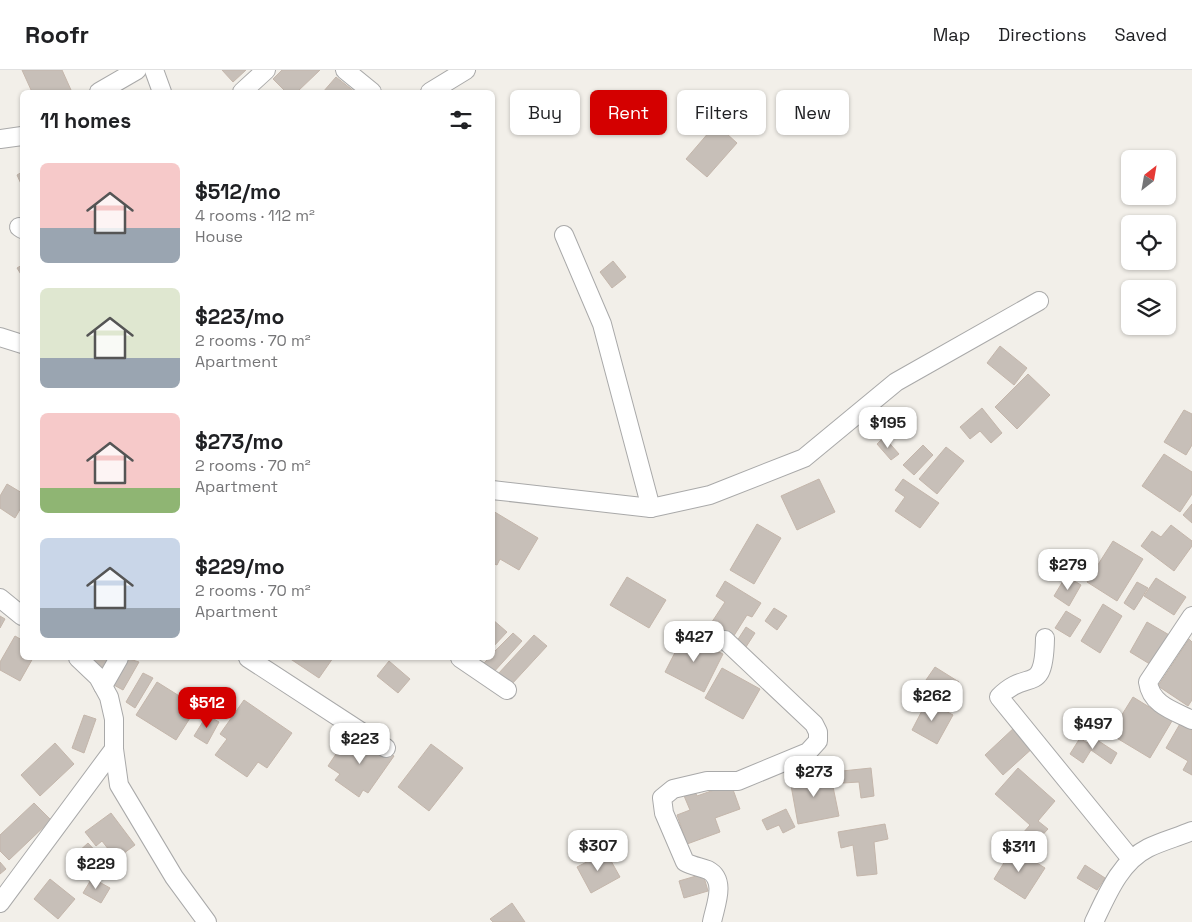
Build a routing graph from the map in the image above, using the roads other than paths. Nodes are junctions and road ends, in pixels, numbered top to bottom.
1 (137, 70) edge
2 (154, 70) edge
3 (266, 70) edge
4 (345, 70) edge
5 (466, 70) edge
6 (102, 90) edge
7 (161, 90) edge
8 (244, 90) edge
9 (370, 90) edge
10 (433, 90) edge
11 (20, 136) edge
12 (0, 139) edge
13 (564, 234) dead end
14 (1039, 302) dead end
15 (0, 337) edge
16 (20, 343) edge
17 (495, 490) edge
18 (651, 508) junction
19 (0, 598) edge
20 (20, 614) edge
21 (1192, 616) edge
22 (1045, 638) dead end
23 (725, 640) dead end
24 (80, 660) edge
25 (118, 660) edge
26 (251, 660) edge
27 (463, 660) edge
28 (103, 686) junction
29 (507, 690) dead end
30 (1192, 720) edge
31 (386, 748) dead end
32 (114, 749) junction
33 (1192, 831) edge
34 (1131, 859) junction
35 (0, 904) edge
36 (207, 922) edge
37 (712, 922) edge
38 (1094, 922) edge

1 - 6 street
2 - 7 street
3 - 8 street
4 - 9 street
5 - 10 street
11 - 12 street
13 - 18 street
14 - 18 street
15 - 16 street
17 - 18 street
19 - 20 street
21 - 30 street
22 - 34 street
23 - 37 street
24 - 28 street
25 - 28 street
26 - 31 street
27 - 29 street
28 - 32 street
32 - 35 street
32 - 36 street
33 - 34 street
34 - 38 street

